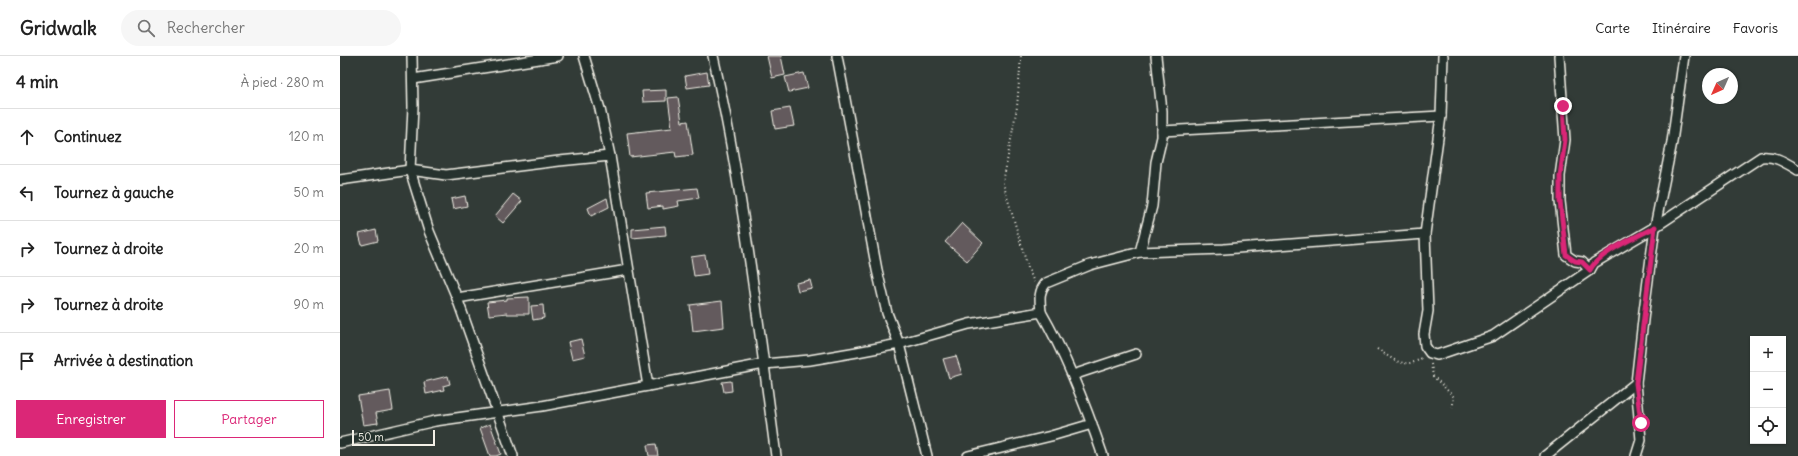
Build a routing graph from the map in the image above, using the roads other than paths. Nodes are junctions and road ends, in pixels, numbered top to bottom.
1 (412, 56) edge
2 (558, 56) edge
3 (584, 56) edge
4 (713, 56) edge
5 (837, 56) edge
6 (1156, 56) edge
7 (1442, 56) edge
8 (1559, 56) edge
9 (1684, 56) edge
10 (412, 79) junction
11 (1441, 116) junction
12 (1162, 132) junction
13 (610, 156) junction
14 (410, 170) junction
15 (1798, 170) edge
16 (340, 180) edge
17 (1655, 227) junction
18 (1425, 234) junction
19 (1140, 252) junction
20 (628, 270) junction
21 (1590, 270) junction
22 (457, 298) junction
23 (1041, 312) junction
24 (900, 344) junction
25 (1136, 354) dead end
26 (764, 364) junction
27 (1072, 375) junction
28 (1636, 383) junction
29 (648, 386) junction
30 (498, 413) junction
31 (1092, 424) junction
32 (340, 443) edge
33 (513, 456) edge
34 (776, 456) edge
35 (927, 456) edge
36 (968, 456) edge
37 (1103, 456) edge
38 (1545, 456) edge
39 (1636, 456) edge

1 - 10 street
2 - 10 street
3 - 13 street
4 - 26 street
5 - 24 street
6 - 12 street
7 - 11 street
8 - 21 street
9 - 17 street
10 - 14 street
11 - 12 street
11 - 18 street
12 - 19 street
13 - 14 street
13 - 20 street
14 - 16 street
14 - 22 street
15 - 17 street
17 - 21 street
17 - 28 street
18 - 19 street
18 - 21 street
19 - 23 street
20 - 22 street
20 - 29 street
22 - 30 street
23 - 24 street
23 - 27 street
24 - 26 street
24 - 35 street
25 - 27 street
26 - 29 street
26 - 34 street
27 - 31 street
28 - 38 street
28 - 39 street
29 - 30 street
30 - 32 street
30 - 33 street
31 - 36 street
31 - 37 street

